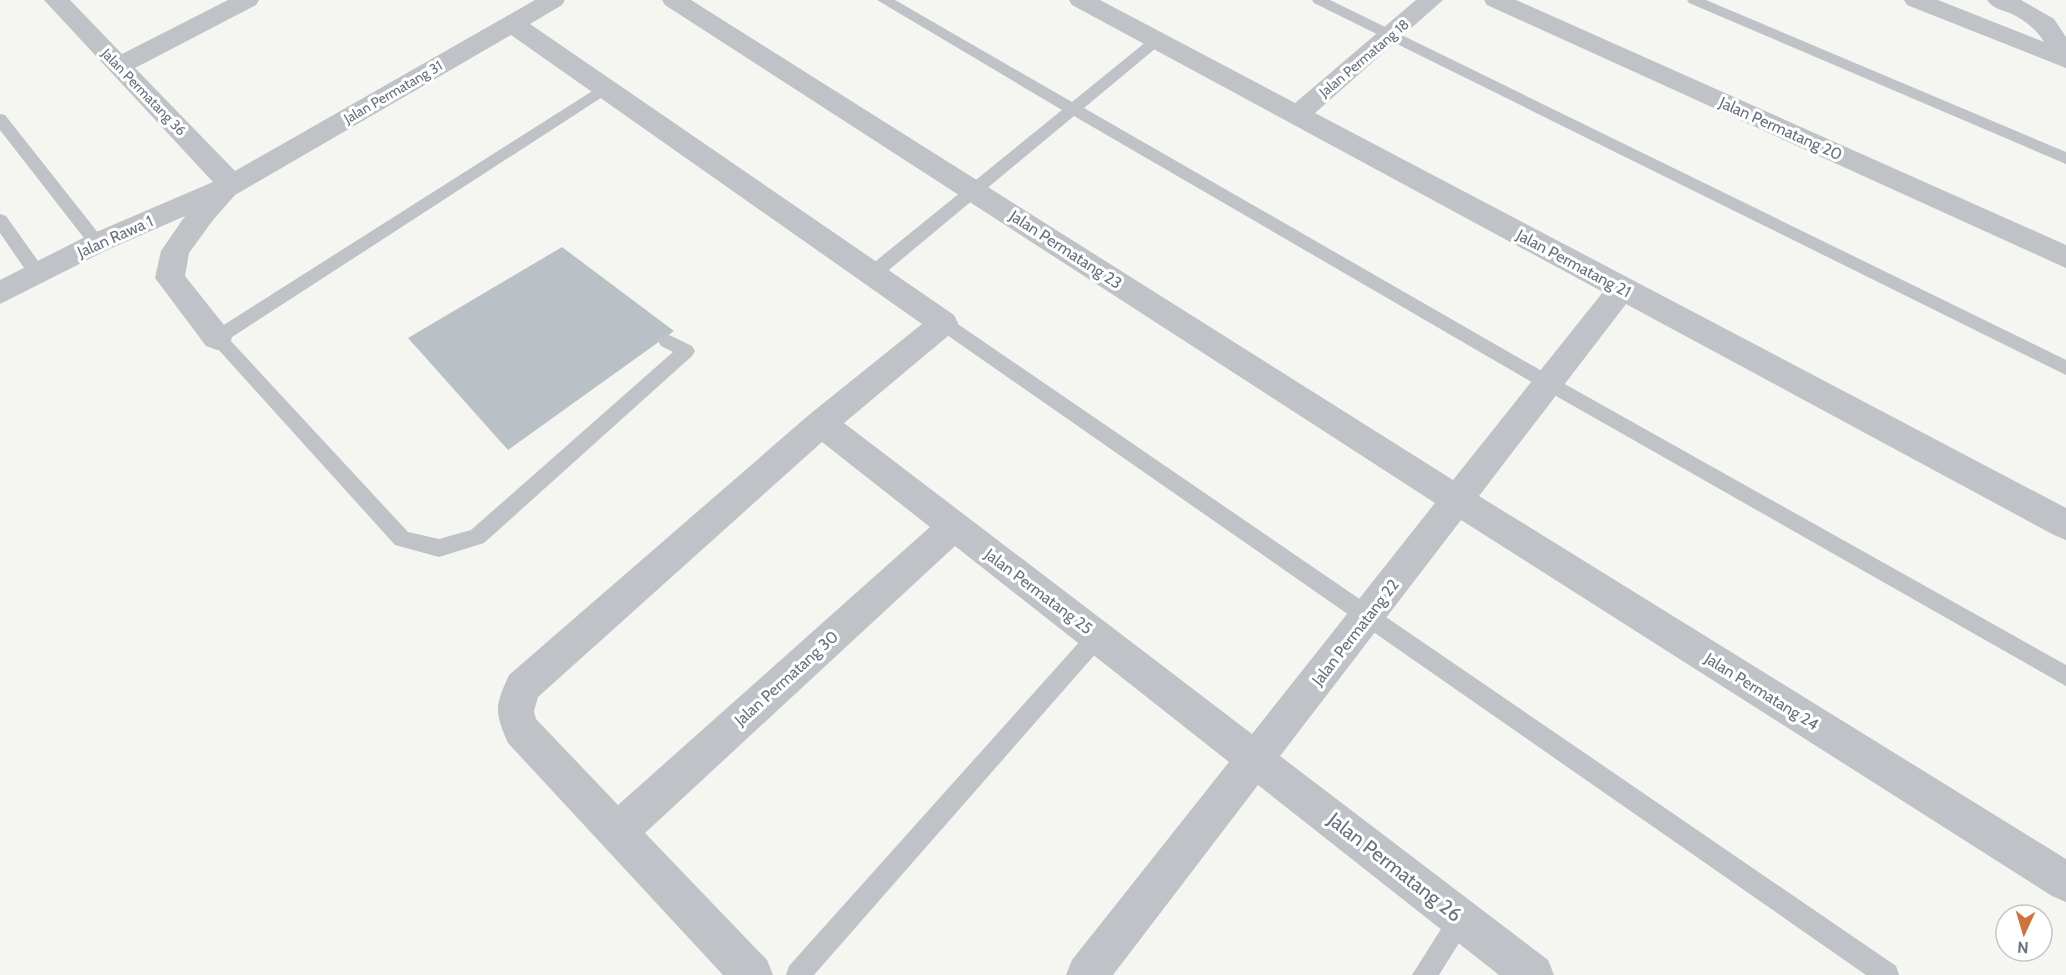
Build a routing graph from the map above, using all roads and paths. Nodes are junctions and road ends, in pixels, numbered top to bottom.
1 (56, 0) edge
2 (247, 0) edge
3 (554, 0) edge
4 (674, 0) edge
5 (884, 0) edge
6 (1081, 0) edge
7 (1319, 0) edge
8 (1431, 0) edge
9 (1496, 0) edge
10 (1694, 0) edge
11 (1916, 0) edge
12 (1999, 0) edge
13 (513, 24) junction
14 (1392, 35) junction
15 (1157, 40) junction
16 (2066, 58) edge
17 (119, 66) junction
18 (604, 88) junction
19 (1072, 110) junction
20 (1297, 115) junction
21 (0, 119) edge
22 (2066, 158) edge
23 (232, 185) junction
24 (974, 190) junction
25 (0, 220) edge
26 (97, 243) junction
27 (2066, 257) edge
28 (37, 273) junction
29 (872, 274) junction
30 (1622, 288) junction
31 (0, 293) edge
32 (943, 323) junction
33 (217, 339) junction
34 (667, 341) dead end
35 (2066, 368) edge
36 (1548, 383) junction
37 (821, 423) junction
38 (1457, 500) junction
39 (2066, 525) edge
40 (954, 526) junction
41 (1367, 615) junction
42 (1098, 636) junction
43 (2066, 676) edge
44 (1256, 758) junction
45 (618, 831) junction
46 (2066, 882) edge
47 (1462, 919) junction
48 (752, 975) edge
49 (798, 975) edge
50 (1087, 975) edge
51 (1424, 975) edge
52 (1533, 975) edge
53 (1887, 975) edge

1 - 17 street, Jalan Permatang 36
2 - 17 street
3 - 13 street, Jalan Permatang 31
4 - 24 street, Jalan Permatang 23
5 - 19 lane
6 - 15 street, Jalan Permatang 21
7 - 14 lane
8 - 14 street, Jalan Permatang 18
9 - 27 street, Jalan Permatang 20
10 - 22 lane
11 - 16 street
12 - 16 street
13 - 18 street
13 - 23 street, Jalan Permatang 31
14 - 20 street, Jalan Permatang 18
14 - 35 lane
15 - 19 lane
15 - 20 street, Jalan Permatang 21
17 - 23 street, Jalan Permatang 36
18 - 29 street
18 - 33 lane
19 - 24 lane
19 - 36 lane
20 - 30 street, Jalan Permatang 21
21 - 26 lane
23 - 26 street, Jalan Rawa 1
23 - 33 street
24 - 29 lane
24 - 38 street, Jalan Permatang 23
25 - 28 lane
26 - 28 street, Jalan Rawa 1
28 - 31 street, Jalan Rawa 1
29 - 32 street
30 - 36 street, Jalan Permatang 22
30 - 39 street, Jalan Permatang 21
32 - 37 street
32 - 41 lane
33 - 34 lane
36 - 38 street, Jalan Permatang 22
36 - 43 lane
37 - 40 street, Jalan Permatang 25
37 - 45 street
38 - 41 street, Jalan Permatang 22
38 - 46 street, Jalan Permatang 24
40 - 42 street, Jalan Permatang 25
40 - 45 street, Jalan Permatang 30
41 - 44 street, Jalan Permatang 22
41 - 53 lane
42 - 44 street, Jalan Permatang 25
42 - 49 lane
44 - 47 street, Jalan Permatang 26
44 - 50 street, Jalan Permatang 22
45 - 48 street
47 - 51 lane
47 - 52 street, Jalan Permatang 26

